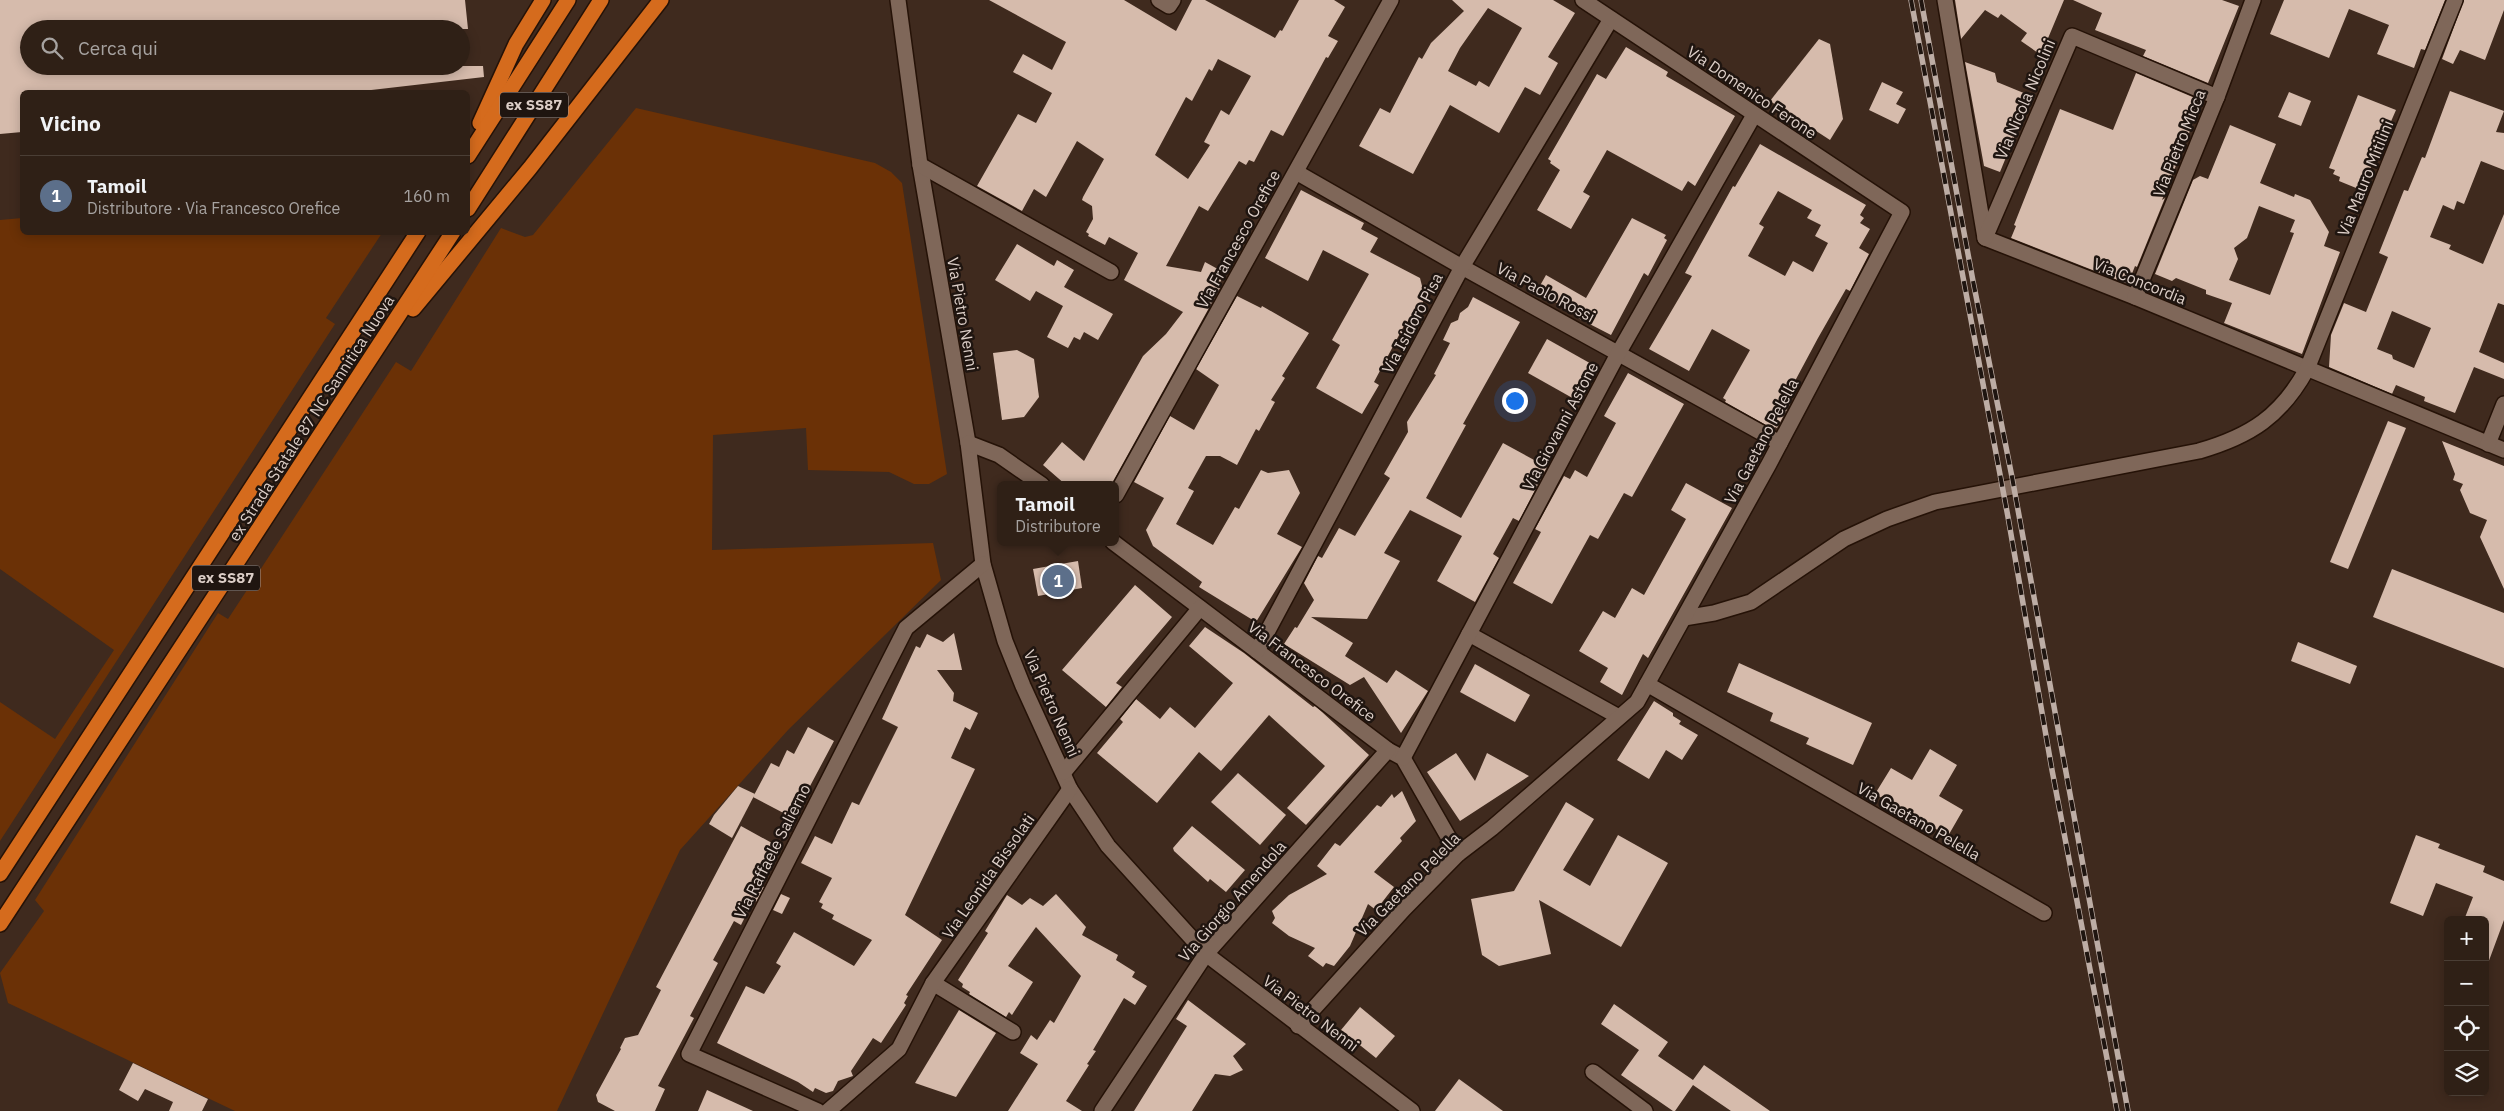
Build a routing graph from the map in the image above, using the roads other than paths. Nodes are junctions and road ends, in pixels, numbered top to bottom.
1 (544, 0) edge
2 (568, 0) edge
3 (601, 0) edge
4 (661, 0) edge
5 (898, 0) edge
6 (1391, 0) edge
7 (1584, 0) edge
8 (1945, 0) edge
9 (2253, 0) edge
10 (2456, 0) edge
11 (1611, 20) junction
12 (2217, 97) junction
13 (1754, 115) junction
14 (470, 146) edge
15 (470, 153) edge
16 (920, 165) junction
17 (1296, 172) junction
18 (470, 206) edge
19 (1902, 212) joint
20 (416, 235) edge
21 (451, 235) edge
22 (1985, 238) junction
23 (1462, 267) junction
24 (1111, 272) dead end
25 (2135, 297) junction
26 (379, 348) junction
27 (1620, 352) junction
28 (2307, 369) junction
29 (2504, 404) edge
30 (968, 443) junction
31 (1780, 443) junction
32 (2488, 444) junction
33 (2504, 450) edge
34 (1036, 481) edge
35 (1119, 490) edge
36 (1117, 546) edge
37 (983, 564) junction
38 (1200, 608) junction
39 (1684, 618) junction
40 (1469, 634) junction
41 (1257, 651) junction
42 (1647, 684) junction
43 (1619, 718) junction
44 (1388, 750) junction
45 (1403, 758) junction
46 (1064, 772) junction
47 (1070, 789) junction
48 (1458, 854) junction
49 (0, 874) edge
50 (2044, 913) dead end
51 (0, 924) edge
52 (1206, 954) junction
53 (934, 982) junction
54 (1298, 1026) junction
55 (1013, 1032) dead end
56 (1593, 1072) dead end
57 (818, 1111) edge
58 (828, 1111) edge
59 (1102, 1111) edge
60 (1412, 1111) edge
61 (1645, 1111) edge

1 - 14 highway
2 - 15 highway, ex SS87
3 - 18 highway, ex SS87
4 - 26 highway
5 - 16 street, Via Pietro Nenni
6 - 17 street, Via Francesco Orefice
7 - 11 street, Via Domenico Ferone
8 - 22 street
9 - 12 street, Via Pietro Micca
10 - 28 street, Via Mauro Mitilini
11 - 13 street, Via Domenico Ferone
11 - 23 street, Via Isidoro Pisa
12 - 22 street, Via Nicola Nicolini
12 - 25 street, Via Pietro Micca
13 - 19 street, Via Domenico Ferone
13 - 27 street, Via Giovanni Astone
16 - 24 street
16 - 30 street, Via Pietro Nenni
17 - 23 street, Via Paolo Rossi
17 - 35 street, Via Francesco Orefice
19 - 31 street, Via Gaetano Pelella
20 - 49 highway, ex Strada Statale 87 NC Sannitica Nuova / ex SS87
21 - 26 highway, ex Strada Statale 87 NC Sannitica Nuova / ex SS87
22 - 25 street, Via Concordia
23 - 27 street, Via Paolo Rossi
23 - 41 street, Via Isidoro Pisa
25 - 28 street, Via Concordia
26 - 51 highway, ex Strada Statale 87 NC Sannitica Nuova / ex SS87
27 - 31 street, Via Paolo Rossi
27 - 40 street, Via Giovanni Astone
28 - 32 street, Via Concordia
28 - 39 street, Via Mauro Mitilini
29 - 32 street
30 - 34 street
30 - 37 street, Via Pietro Nenni
31 - 39 street, Via Gaetano Pelella
32 - 33 street, Via Concordia
36 - 38 street, Via Francesco Orefice
37 - 46 street, Via Pietro Nenni
37 - 57 street, Via Raffaele Salierno
38 - 41 street, Via Francesco Orefice
38 - 46 street
39 - 42 street, Via Gaetano Pelella
40 - 43 street
40 - 45 street, Via Giovanni Astone
41 - 44 street, Via Francesco Orefice
42 - 43 street, Via Gaetano Pelella
42 - 50 street, Via Gaetano Pelella
43 - 48 street, Via Gaetano Pelella
44 - 45 street, Via Francesco Orefice
44 - 52 street, Via Giorgio Amendola
45 - 48 street
46 - 47 street, Via Pietro Nenni
47 - 52 street, Via Pietro Nenni
47 - 53 street, Via Leonida Bissolati
48 - 54 street, Via Gaetano Pelella
52 - 54 street, Via Pietro Nenni
52 - 59 street, Via Giorgio Amendola
53 - 55 street
53 - 58 street, Via Leonida Bissolati
54 - 60 street, Via Pietro Nenni
56 - 61 street

